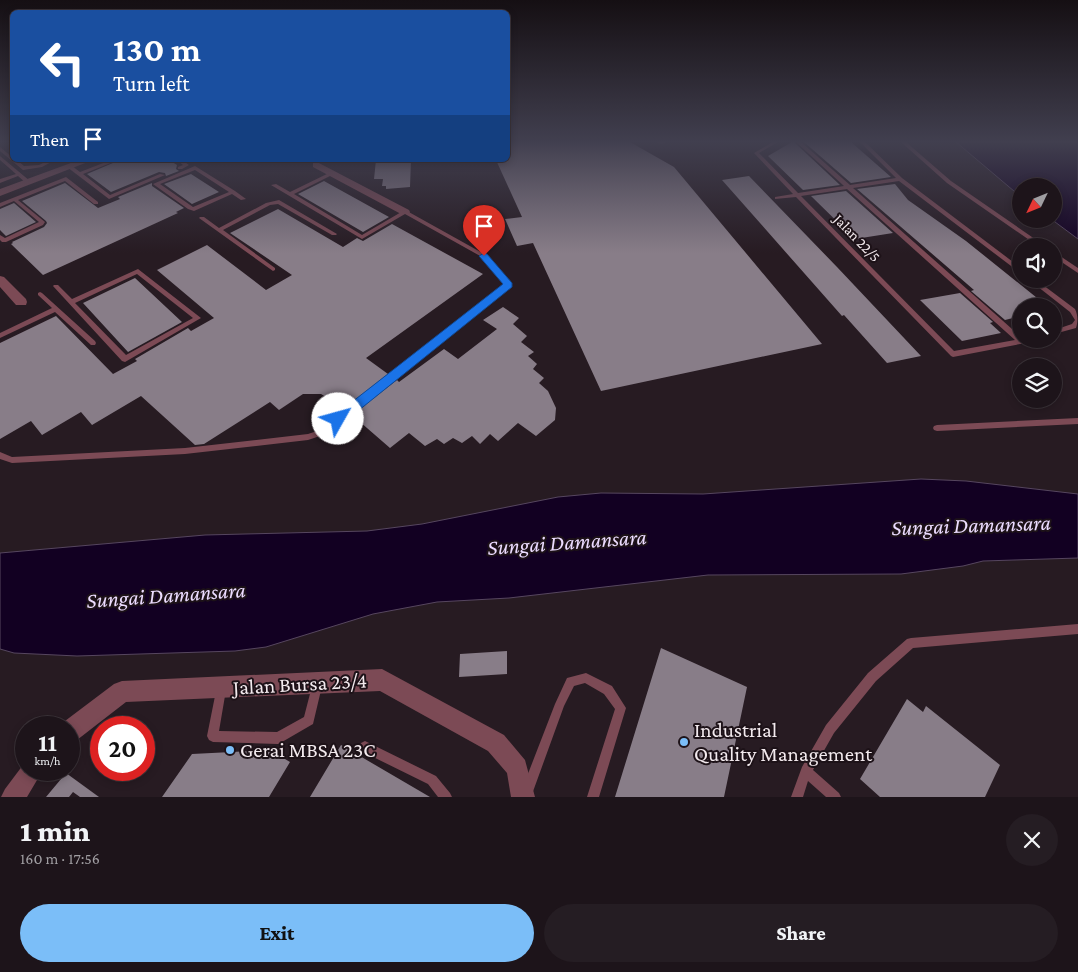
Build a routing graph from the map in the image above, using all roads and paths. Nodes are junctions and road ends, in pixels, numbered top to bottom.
1 (25, 179) edge
2 (36, 179) edge
3 (65, 179) edge
4 (66, 179) edge
5 (86, 179) edge
6 (152, 179) edge
7 (168, 179) edge
8 (213, 179) edge
9 (320, 179) edge
10 (344, 179) edge
11 (781, 179) edge
12 (839, 179) edge
13 (899, 179) edge
14 (900, 179) edge
15 (946, 179) edge
16 (28, 182) junction
17 (274, 185) dead end
18 (848, 187) junction
19 (233, 192) junction
20 (0, 193) edge
21 (290, 194) junction
22 (796, 194) junction
23 (777, 198) dead end
24 (14, 199) junction
25 (243, 199) dead end
26 (96, 203) dead end
27 (0, 205) edge
28 (405, 212) junction
29 (202, 218) dead end
30 (219, 230) junction
31 (334, 234) dead end
32 (0, 237) edge
33 (1030, 238) edge
34 (1062, 260) edge
35 (1012, 264) edge
36 (273, 269) dead end
37 (1078, 271) edge
38 (1, 282) edge
39 (56, 286) dead end
40 (1043, 288) edge
41 (40, 294) dead end
42 (1057, 298) edge
43 (21, 302) dead end
44 (71, 302) junction
45 (1062, 302) edge
46 (56, 309) junction
47 (1062, 330) edge
48 (1012, 333) edge
49 (0, 336) edge
50 (93, 344) dead end
51 (1012, 344) edge
52 (1078, 421) edge
53 (937, 428) dead end
54 (0, 454) edge
55 (1078, 629) edge
56 (318, 683) junction
57 (222, 688) junction
58 (80, 724) edge
59 (365, 748) dead end
60 (806, 771) junction
61 (24, 781) edge
62 (13, 797) edge
63 (446, 797) edge
64 (524, 797) edge
65 (593, 797) edge
66 (797, 797) edge
67 (834, 797) edge

1 - 16 lane
2 - 16 street
3 - 24 lane
4 - 26 lane
5 - 6 lane
7 - 19 lane
8 - 19 lane
9 - 21 lane
10 - 28 street
11 - 22 lane, Jalan 22/5
12 - 18 lane
13 - 18 lane
14 - 35 lane
15 - 33 lane
16 - 20 street
17 - 21 lane
18 - 22 lane
18 - 48 lane
19 - 25 lane
21 - 28 lane
22 - 23 lane
22 - 51 lane, Jalan 22/5
24 - 27 lane
24 - 32 lane
28 - 54 lane
29 - 30 lane
30 - 31 lane
30 - 36 lane
34 - 37 lane
38 - 43 street
39 - 44 lane
40 - 42 lane
41 - 46 lane
44 - 44 lane
45 - 47 lane
46 - 49 lane
46 - 50 lane
52 - 53 lane
55 - 60 lane
56 - 57 street, Jalan Bursa 23/4
56 - 57 lane
56 - 64 street, Jalan Bursa 23/4
57 - 58 street, Jalan Bursa 23/4
59 - 63 lane
60 - 66 lane
60 - 67 lane
61 - 62 street
64 - 65 lane

